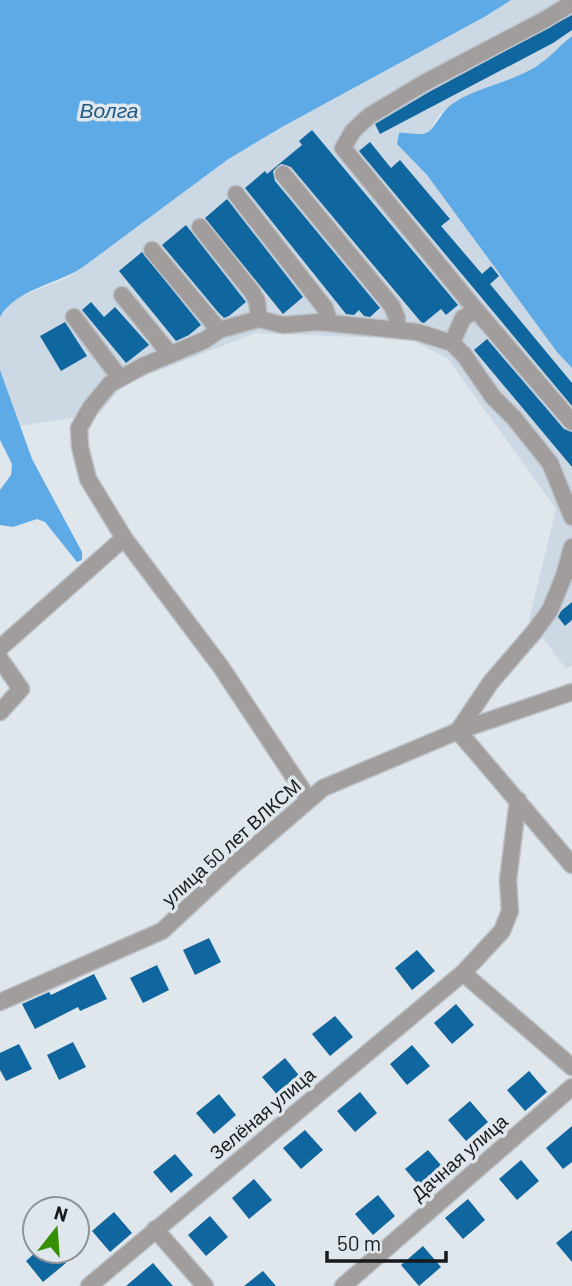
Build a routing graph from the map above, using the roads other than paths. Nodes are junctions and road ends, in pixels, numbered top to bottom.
1 (572, 3) edge
2 (283, 174) dead end
3 (236, 194) dead end
4 (200, 227) dead end
5 (152, 250) dead end
6 (122, 295) dead end
7 (476, 310) junction
8 (74, 317) dead end
9 (259, 318) junction
10 (330, 323) junction
11 (397, 329) junction
12 (219, 330) junction
13 (453, 343) junction
14 (170, 354) junction
15 (120, 379) junction
16 (572, 422) edge
17 (572, 517) edge
18 (124, 538) junction
19 (572, 547) edge
20 (0, 648) edge
21 (0, 659) edge
22 (572, 692) edge
23 (0, 712) edge
24 (458, 731) junction
25 (309, 800) junction
26 (518, 800) junction
27 (572, 865) edge
28 (463, 973) junction
29 (0, 1002) edge
30 (572, 1067) edge
31 (572, 1087) edge
32 (155, 1229) junction
33 (89, 1286) edge
34 (205, 1286) edge
35 (343, 1286) edge

1 - 7 street
2 - 11 street
3 - 10 street
4 - 9 street
5 - 12 street
6 - 14 street
7 - 13 street
7 - 16 street
8 - 15 street
9 - 10 street
9 - 12 street
10 - 11 street
11 - 13 street
12 - 14 street
13 - 17 street
14 - 15 street
15 - 18 street
18 - 20 street
18 - 25 street
19 - 24 street
21 - 23 street
22 - 24 street, улица 50 лет ВЛКСМ
24 - 25 street, улица 50 лет ВЛКСМ
24 - 26 street
25 - 29 street, улица 50 лет ВЛКСМ
26 - 27 street
26 - 28 street, Зелёная улица
28 - 30 street
28 - 32 street, Зелёная улица
31 - 35 street, Дачная улица
32 - 33 street, Зелёная улица
32 - 34 street

